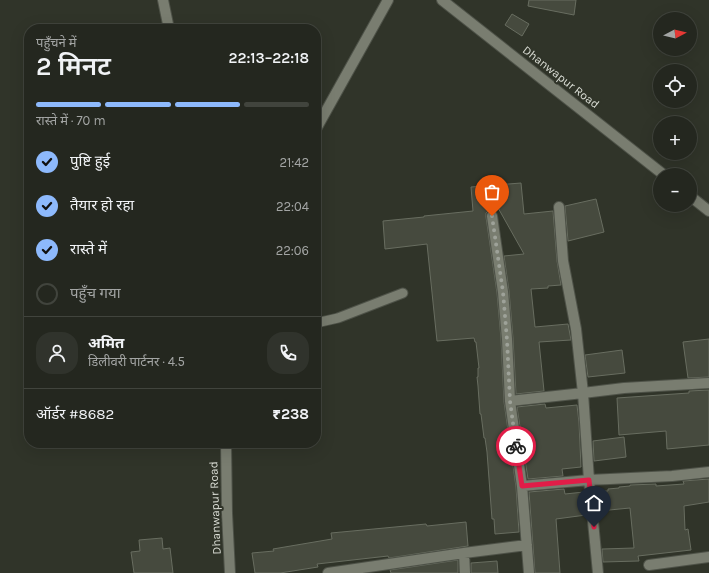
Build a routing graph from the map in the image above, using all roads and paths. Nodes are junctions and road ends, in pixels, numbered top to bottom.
1 (163, 0) edge
2 (388, 0) edge
3 (442, 0) edge
4 (168, 24) edge
5 (321, 120) edge
6 (655, 168) edge
7 (697, 202) edge
8 (559, 207) dead end
9 (709, 211) edge
10 (492, 216) dead end
11 (403, 293) dead end
12 (321, 322) edge
13 (709, 383) edge
14 (583, 393) junction
15 (510, 401) junction
16 (226, 448) edge
17 (709, 472) edge
18 (589, 480) junction
19 (522, 486) junction
20 (527, 545) junction
21 (464, 553) junction
22 (709, 557) edge
23 (648, 565) dead end
24 (230, 573) edge
25 (328, 573) edge
26 (466, 573) edge
27 (529, 573) edge
28 (598, 573) edge

1 - 4 street
2 - 5 street
3 - 6 street, Dhanwapur Road
7 - 9 street
8 - 14 street
10 - 15 street
11 - 12 lane
13 - 14 street
14 - 15 street
14 - 18 street
15 - 19 street
16 - 24 street, Dhanwapur Road
17 - 18 street
18 - 19 street
18 - 28 street
19 - 20 street
20 - 21 street
20 - 27 street
21 - 25 street
21 - 26 street
22 - 23 street

